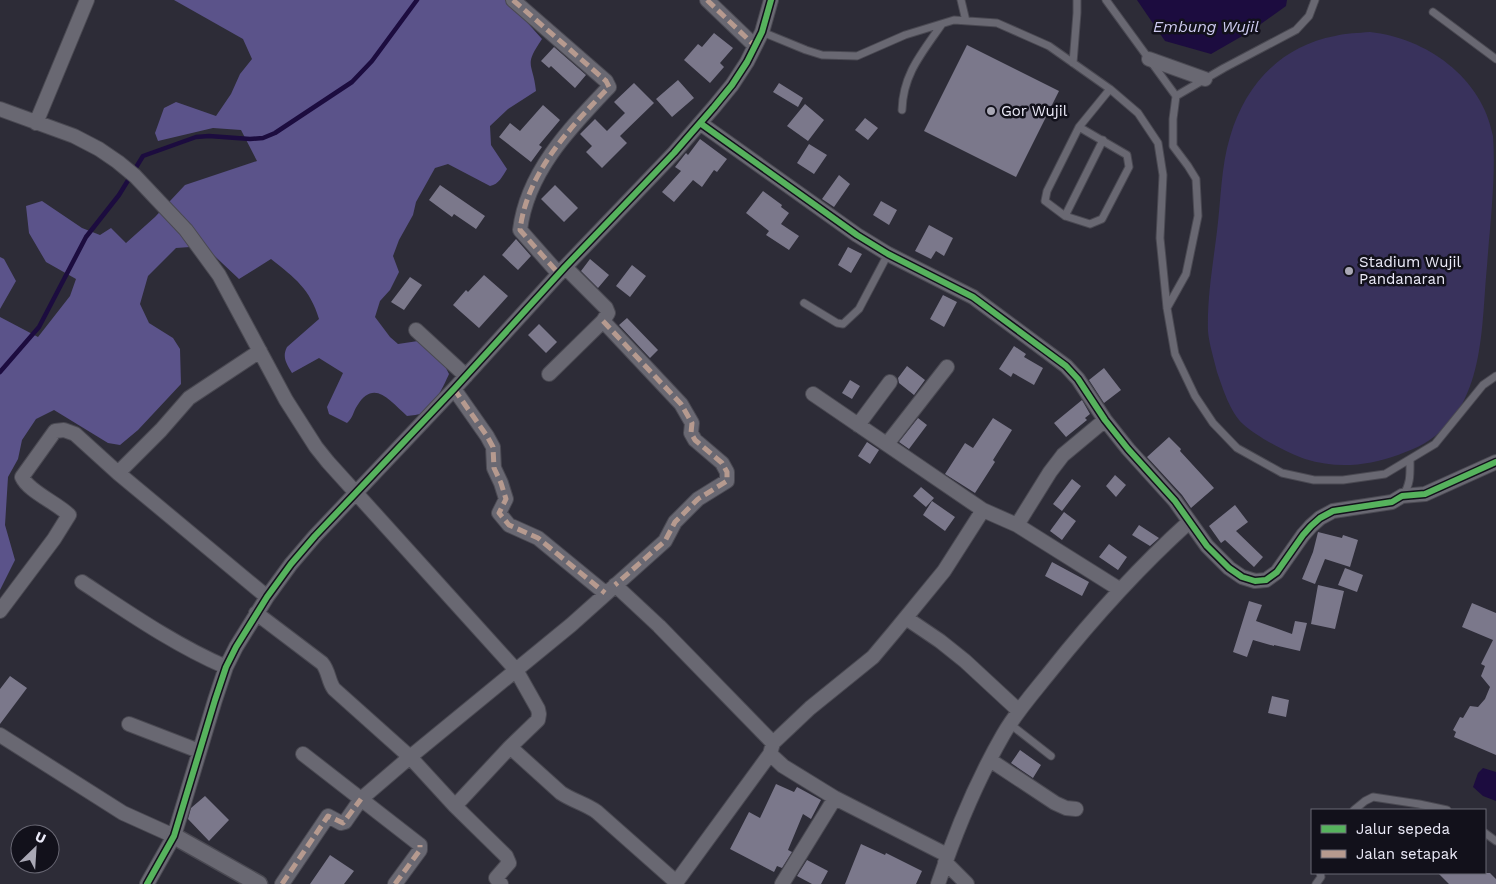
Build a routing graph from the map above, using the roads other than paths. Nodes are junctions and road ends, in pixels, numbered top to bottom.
1 (87, 0) edge
2 (513, 0) edge
3 (707, 0) edge
4 (771, 0) edge
5 (961, 0) edge
6 (1077, 0) edge
7 (1106, 0) edge
8 (1315, 0) edge
9 (1433, 12) dead end
10 (966, 21) junction
11 (943, 24) junction
12 (762, 32) junction
13 (755, 46) junction
14 (1149, 59) junction
15 (1496, 59) edge
16 (1073, 63) junction
17 (1205, 79) junction
18 (1110, 89) junction
19 (1176, 96) junction
20 (0, 109) edge
21 (902, 110) dead end
22 (36, 123) junction
23 (700, 123) junction
24 (1079, 127) junction
25 (1103, 140) junction
26 (1158, 143) junction
27 (1173, 146) junction
28 (1065, 216) junction
29 (888, 254) junction
30 (562, 271) junction
31 (804, 302) dead end
32 (1167, 308) junction
33 (603, 321) junction
34 (416, 330) dead end
35 (260, 351) junction
36 (947, 367) dead end
37 (549, 374) dead end
38 (466, 376) junction
39 (1496, 376) edge
40 (890, 382) dead end
41 (454, 389) junction
42 (813, 394) dead end
43 (1105, 420) junction
44 (858, 425) junction
45 (887, 444) junction
46 (1410, 460) junction
47 (1496, 462) edge
48 (118, 473) junction
49 (356, 492) junction
50 (1402, 496) junction
51 (984, 510) junction
52 (1189, 522) junction
53 (1016, 525) junction
54 (82, 582) dead end
55 (610, 589) junction
56 (1120, 589) junction
57 (267, 598) junction
58 (0, 611) edge
59 (256, 613) junction
60 (906, 618) junction
61 (226, 667) junction
62 (516, 670) junction
63 (1019, 711) junction
64 (129, 724) dead end
65 (1010, 724) junction
66 (0, 736) edge
67 (510, 747) junction
68 (771, 749) junction
69 (199, 751) junction
70 (303, 754) dead end
71 (1051, 756) dead end
72 (410, 757) junction
73 (990, 760) junction
74 (835, 798) junction
75 (361, 799) junction
76 (455, 806) junction
77 (1355, 809) edge
78 (1442, 809) edge
79 (1076, 810) dead end
80 (174, 836) junction
81 (946, 859) junction
82 (676, 883) edge
83 (147, 884) edge
84 (259, 884) edge
85 (282, 884) edge
86 (395, 884) edge
87 (501, 884) edge
88 (782, 884) edge
89 (938, 884) edge
90 (967, 884) edge

1 - 22 street
2 - 30 street
3 - 13 street
4 - 12 street
5 - 10 lane
6 - 16 lane
7 - 14 lane
8 - 17 lane
9 - 15 lane
10 - 11 lane
10 - 16 lane
11 - 12 lane
11 - 21 lane
12 - 13 street
13 - 23 street
14 - 17 street
14 - 19 lane
16 - 18 lane
17 - 19 lane
18 - 24 lane
18 - 26 lane
19 - 27 lane
20 - 22 street
22 - 35 street
23 - 29 street
23 - 30 street
24 - 25 lane
24 - 28 lane
25 - 28 lane
25 - 28 lane
26 - 27 lane
26 - 32 lane
27 - 32 lane
29 - 31 lane
29 - 43 street
30 - 33 street
30 - 38 street
32 - 46 lane
33 - 37 street
33 - 55 street
34 - 38 street
35 - 48 street
35 - 49 street
36 - 45 street
38 - 41 street
39 - 46 lane
40 - 44 street
41 - 49 street
41 - 55 street
42 - 44 street
43 - 52 street
43 - 53 street
44 - 45 street
45 - 51 street
46 - 50 lane
47 - 50 street
48 - 57 street
48 - 58 street
49 - 57 street
49 - 62 street
50 - 52 street
51 - 53 street
51 - 60 street
52 - 56 street
53 - 56 street
54 - 61 street
55 - 62 street
55 - 68 street
56 - 63 street
57 - 59 street
59 - 61 street
59 - 72 street
60 - 63 street
60 - 68 street
61 - 69 street
62 - 67 street
62 - 72 street
63 - 65 street
64 - 69 street
65 - 71 lane
65 - 73 street
66 - 80 street
67 - 76 street
67 - 82 street
68 - 74 street
68 - 82 street
69 - 80 street
70 - 75 street
72 - 75 street
72 - 76 street
73 - 79 street
73 - 81 street
74 - 81 street
74 - 88 street
75 - 85 street
75 - 86 street
76 - 87 street
77 - 78 lane
80 - 83 street
80 - 84 street
81 - 89 street
81 - 90 street

